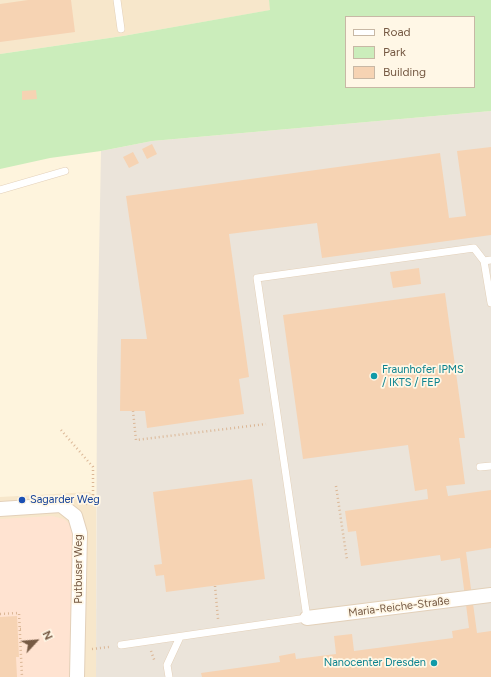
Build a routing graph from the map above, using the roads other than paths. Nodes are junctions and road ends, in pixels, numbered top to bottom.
1 (117, 0) edge
2 (121, 29) dead end
3 (65, 171) dead end
4 (0, 190) edge
5 (487, 261) edge
6 (491, 303) edge
7 (491, 466) edge
8 (480, 467) dead end
9 (0, 509) edge
10 (491, 595) edge
11 (307, 618) junction
12 (180, 637) junction
13 (121, 645) dead end
14 (78, 677) edge
15 (169, 677) edge

1 - 2 lane
3 - 4 lane
5 - 6 lane
5 - 11 lane
7 - 8 lane
9 - 14 street, Putbuser Weg
10 - 11 street, Maria-Reiche-Straße
11 - 12 lane
12 - 13 lane
12 - 15 lane

